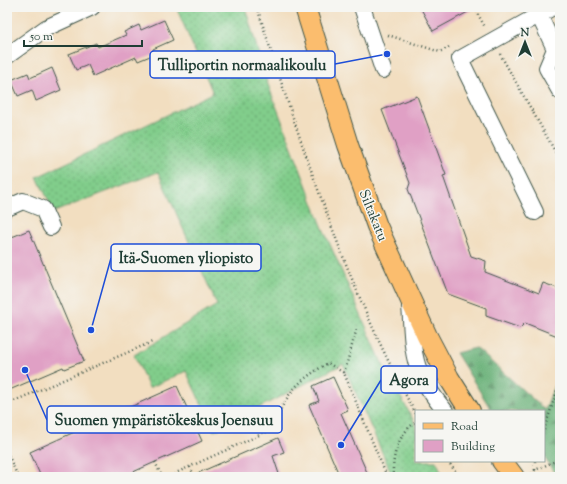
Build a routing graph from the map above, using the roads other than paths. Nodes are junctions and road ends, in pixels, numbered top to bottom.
1 (92, 7) edge
2 (305, 7) edge
3 (362, 7) edge
4 (546, 11) edge
5 (557, 48) edge
6 (7, 56) edge
7 (383, 70) dead end
8 (560, 91) edge
9 (7, 208) edge
10 (535, 212) dead end
11 (50, 226) dead end
12 (410, 296) junction
13 (445, 410) edge
14 (469, 410) edge
15 (503, 462) edge
16 (514, 477) edge

1 - 6 street
2 - 12 main road, Siltakatu
3 - 7 street
4 - 5 street
4 - 10 street
5 - 8 street
9 - 11 street
12 - 13 street
12 - 14 main road, Siltakatu
15 - 16 main road

